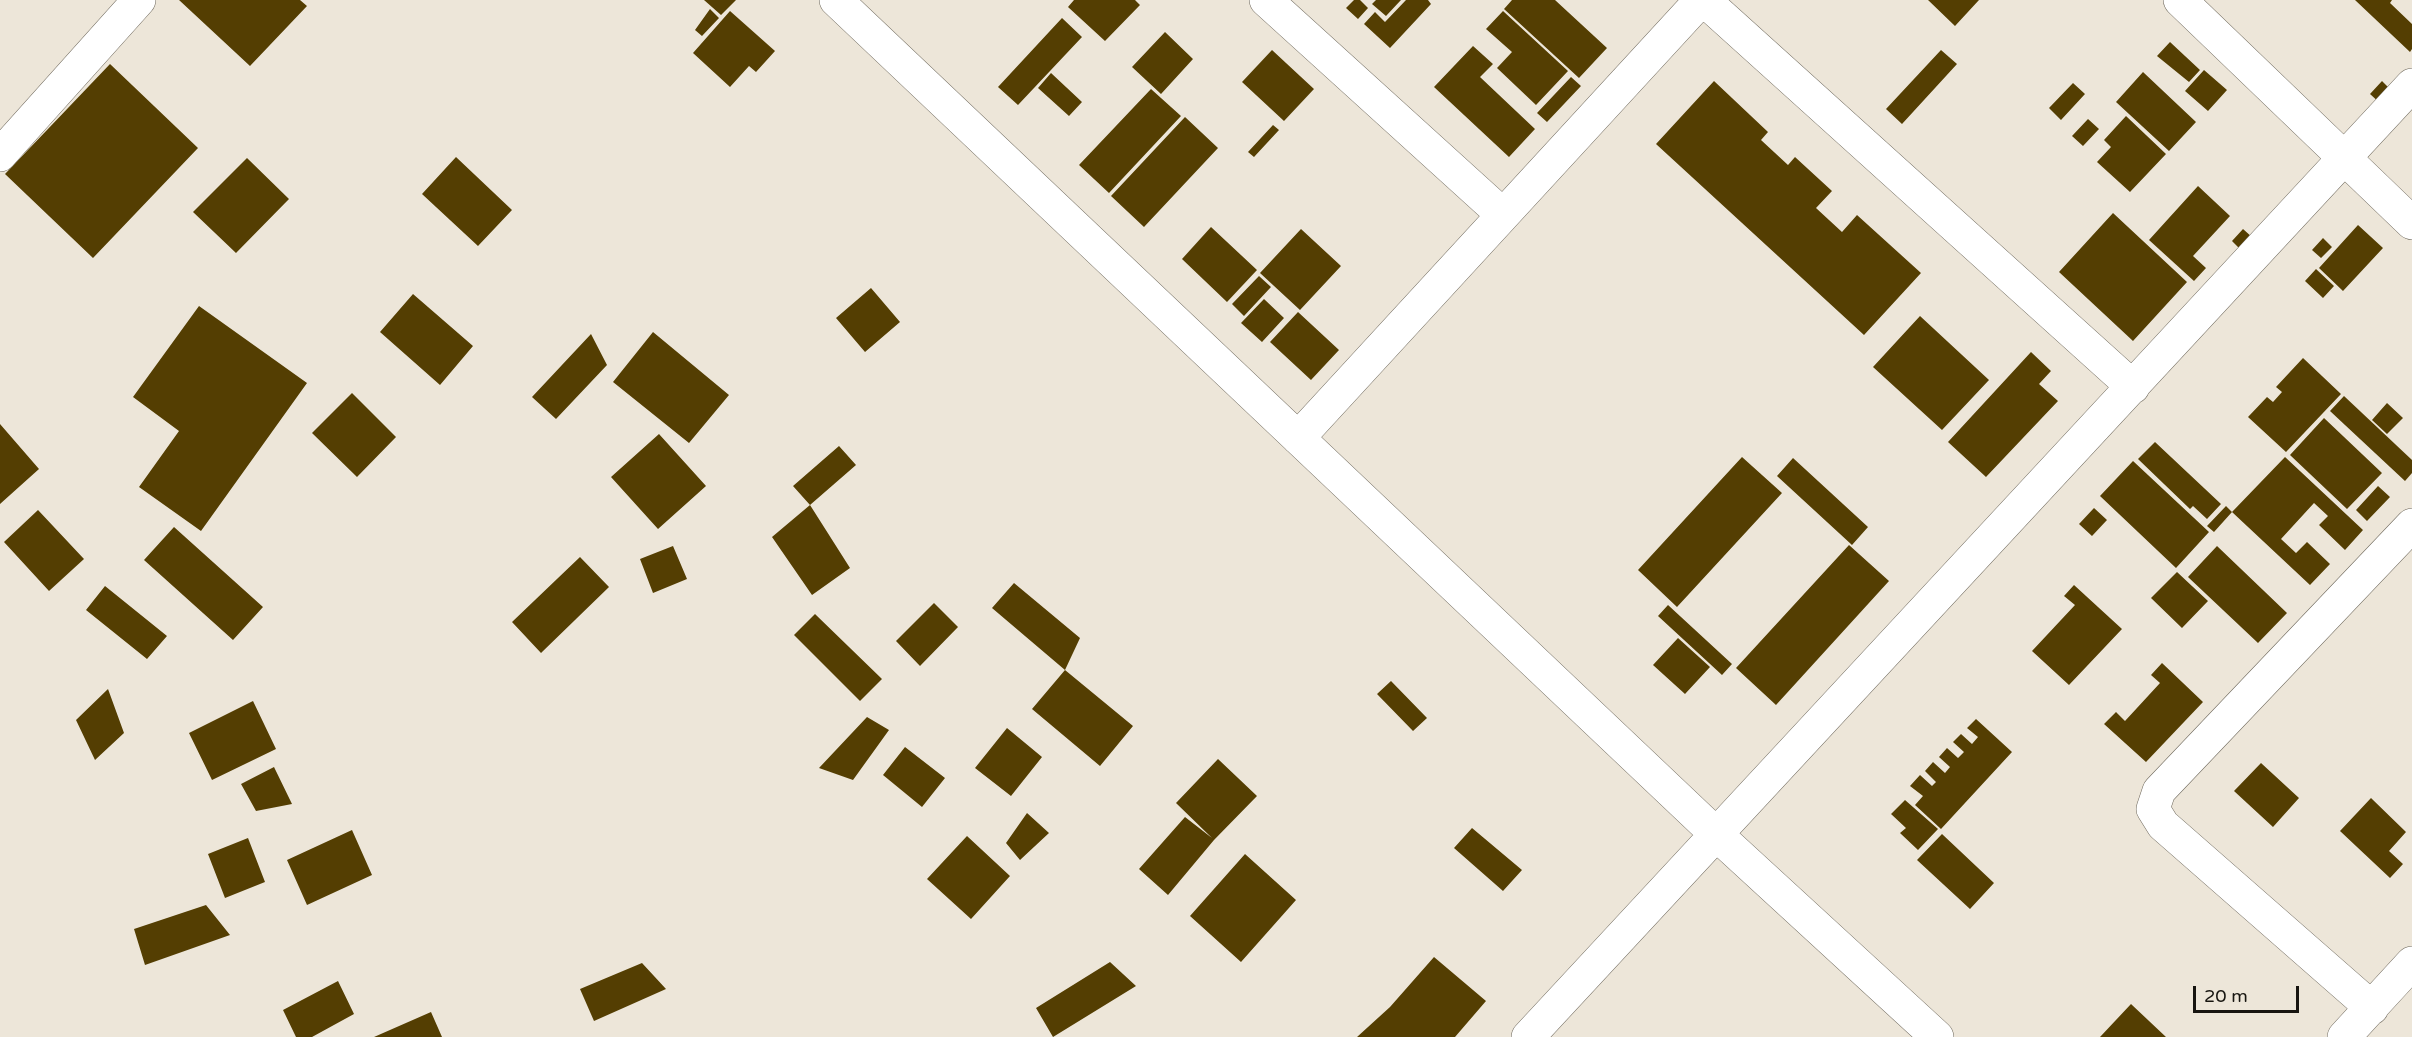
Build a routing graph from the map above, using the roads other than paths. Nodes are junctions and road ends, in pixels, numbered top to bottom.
1 (139, 0) edge
2 (1266, 0) edge
3 (1703, 0) edge
4 (2180, 0) edge
5 (850, 5) edge
6 (2412, 85) edge
7 (0, 155) edge
8 (2346, 160) junction
9 (1503, 215) junction
10 (2412, 223) edge
11 (2133, 387) junction
12 (1298, 438) junction
13 (2412, 525) edge
14 (1716, 834) junction
15 (2412, 963) edge
16 (2372, 1008) junction
17 (1528, 1037) edge
18 (1937, 1037) edge
19 (2344, 1037) edge

1 - 7 street
2 - 9 street
3 - 9 street
3 - 11 street
4 - 8 street
5 - 12 street
6 - 8 street
8 - 10 street
8 - 11 street
9 - 12 street
11 - 14 street
12 - 14 street
13 - 16 street
14 - 17 street
14 - 18 street
15 - 16 street
16 - 19 street

